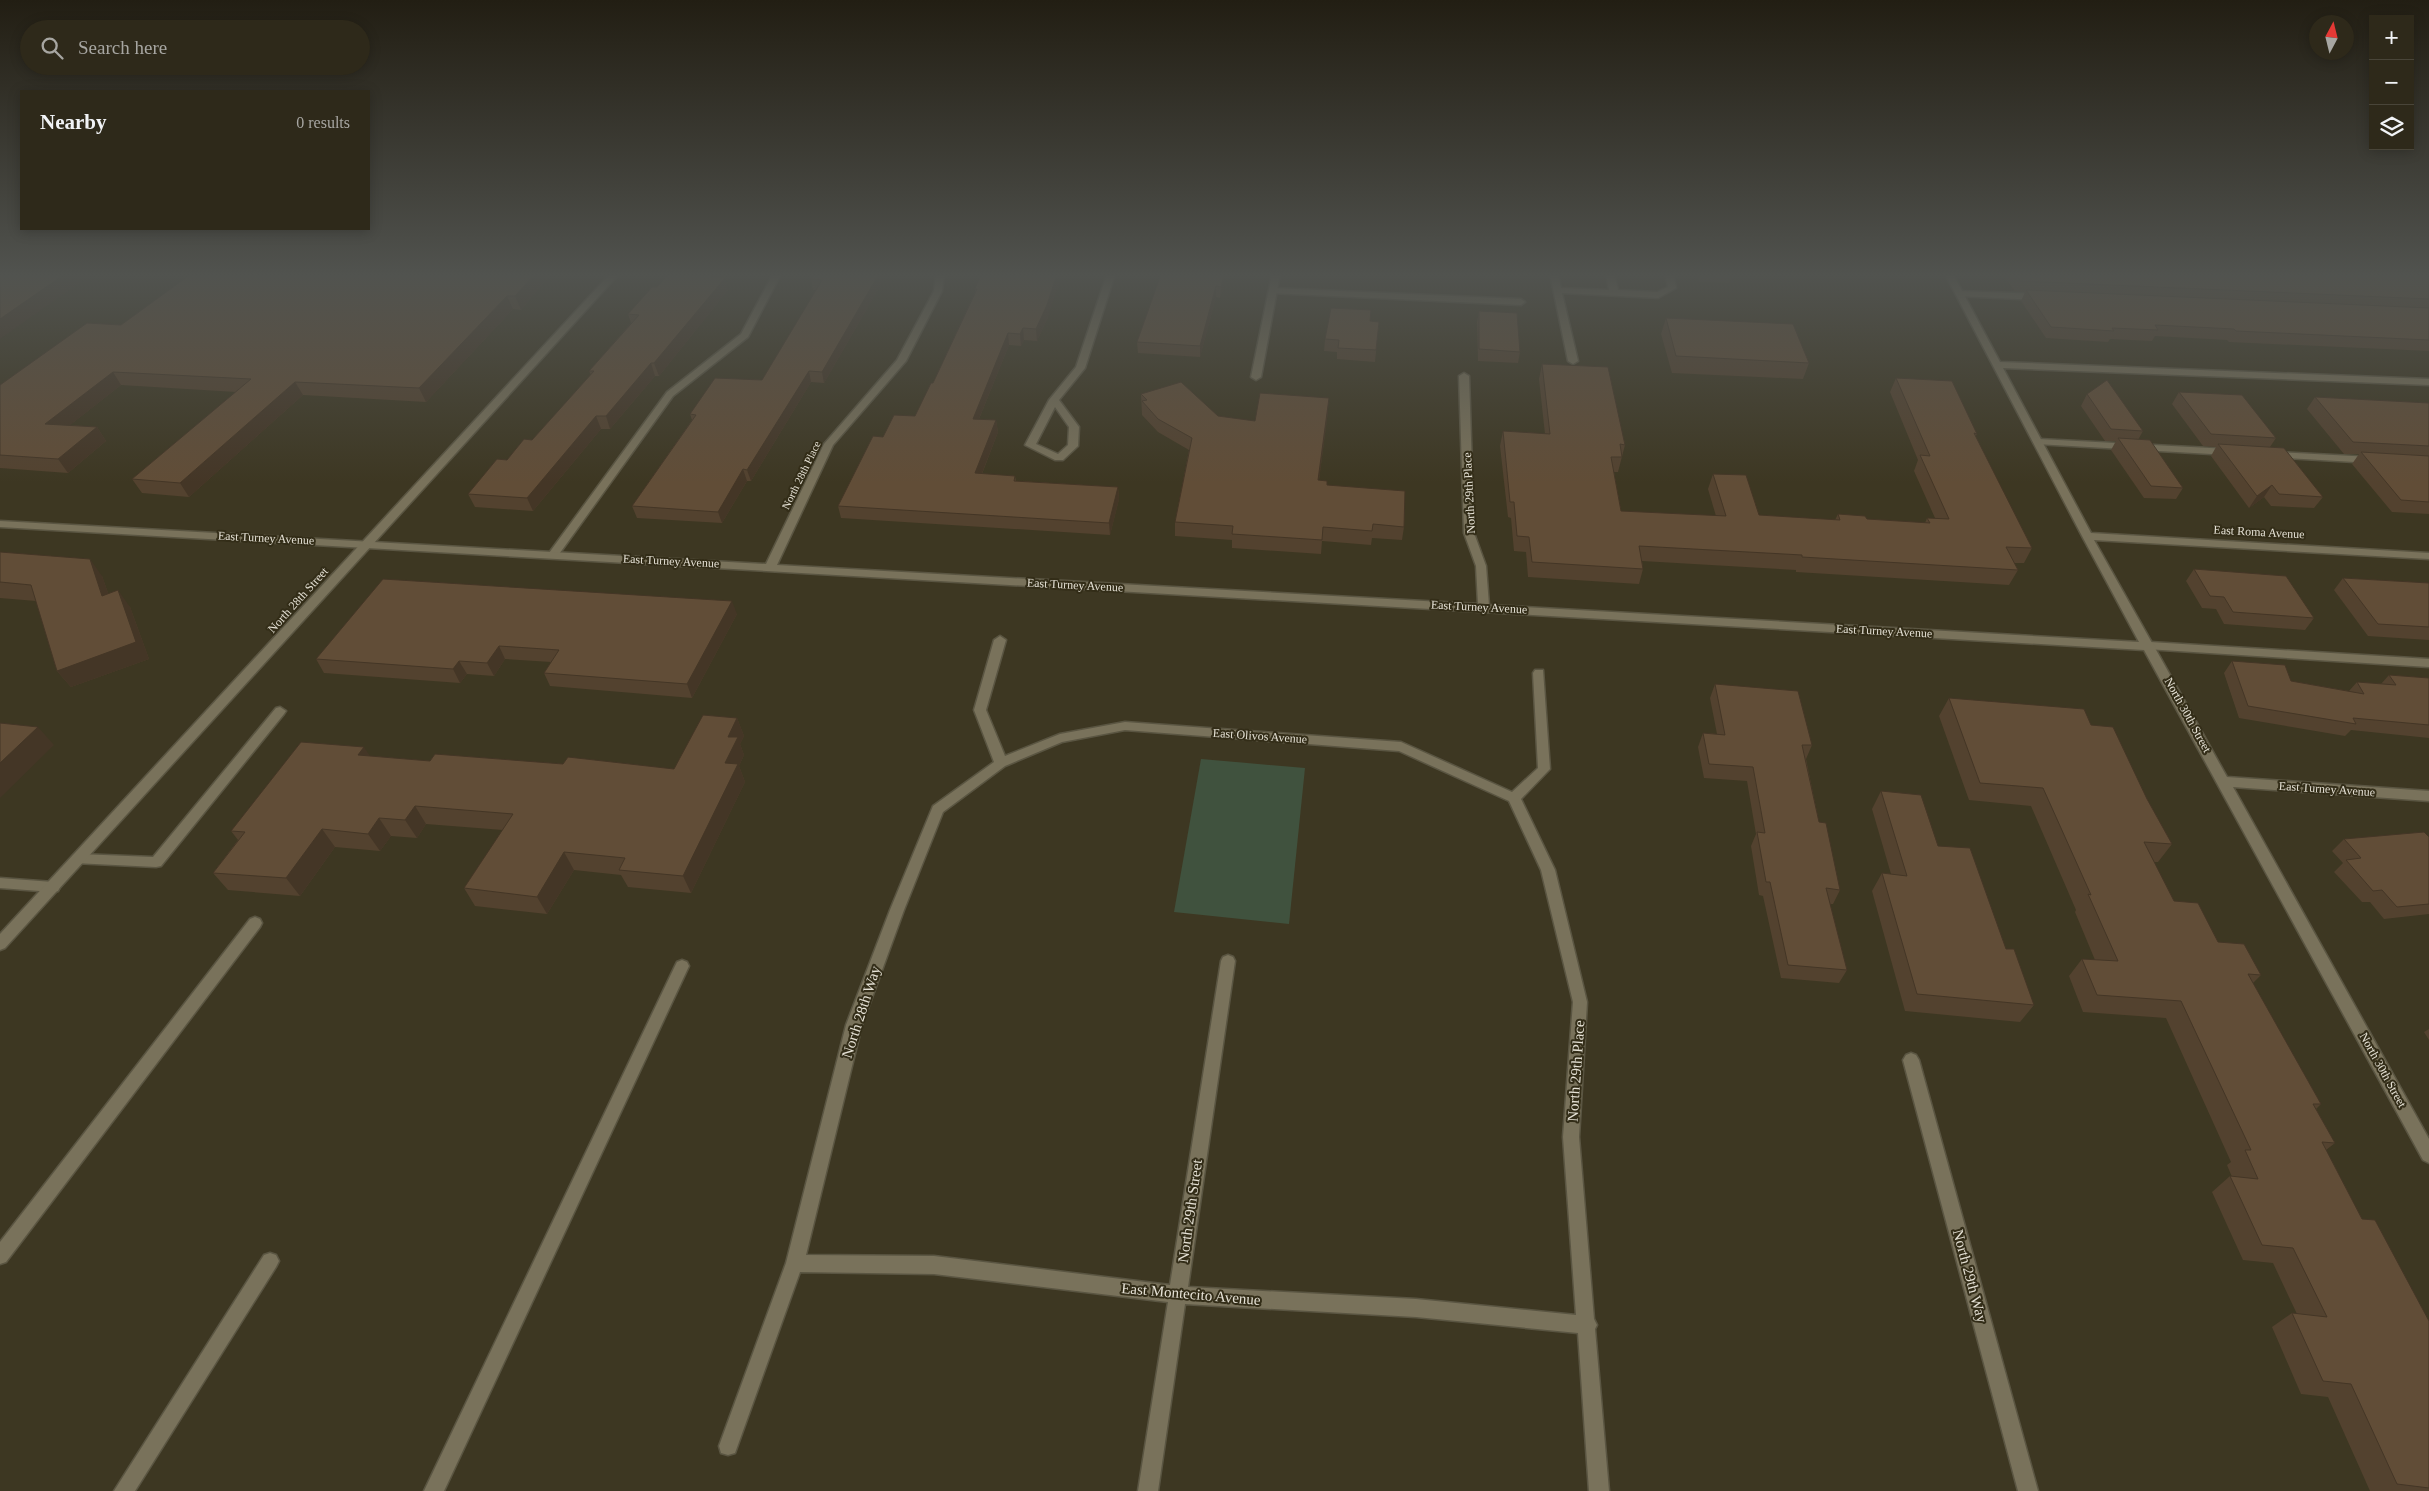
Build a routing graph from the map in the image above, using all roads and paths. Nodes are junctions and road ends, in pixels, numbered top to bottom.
1 (551, 344) edge
2 (734, 344) edge
3 (910, 344) edge
4 (1088, 344) edge
5 (1263, 344) edge
6 (1569, 344) edge
7 (1987, 344) edge
8 (1573, 361) dead end
9 (1998, 365) junction
10 (1464, 376) dead end
11 (1256, 377) dead end
12 (2429, 382) edge
13 (1054, 400) junction
14 (2039, 442) junction
15 (2244, 453) edge
16 (2263, 454) edge
17 (2380, 460) edge
18 (0, 524) edge
19 (2087, 536) junction
20 (367, 544) junction
21 (553, 555) junction
22 (2429, 556) edge
23 (770, 567) junction
24 (1484, 607) junction
25 (1000, 640) dead end
26 (2150, 646) junction
27 (2429, 663) edge
28 (1540, 673) dead end
29 (280, 711) dead end
30 (1001, 762) junction
31 (2225, 782) junction
32 (2429, 796) edge
33 (1514, 798) junction
34 (79, 859) junction
35 (0, 883) edge
36 (53, 887) junction
37 (255, 923) dead end
38 (0, 944) edge
39 (1228, 961) dead end
40 (682, 966) dead end
41 (1911, 1060) dead end
42 (2429, 1155) edge
43 (0, 1256) edge
44 (270, 1262) dead end
45 (795, 1263) junction
46 (1178, 1296) junction
47 (1588, 1325) junction
48 (728, 1446) dead end
49 (124, 1491) edge
50 (434, 1491) edge
51 (1148, 1491) edge
52 (1599, 1491) edge
53 (2028, 1491) edge

1 - 20 street, North 28th Street
2 - 21 street
3 - 23 street, North 28th Place
4 - 13 street
5 - 11 street
6 - 8 street
7 - 9 street, North 30th Street
9 - 12 street
9 - 14 street, North 30th Street
10 - 24 street, North 29th Place
13 - 13 street
14 - 15 street
14 - 19 street, North 30th Street
16 - 17 street
18 - 20 street, East Turney Avenue
19 - 22 street, East Roma Avenue
19 - 26 street, North 30th Street
20 - 21 street, East Turney Avenue
20 - 34 street, North 28th Street
21 - 23 street, East Turney Avenue
23 - 24 street, East Turney Avenue
24 - 26 street, East Turney Avenue
25 - 30 street
26 - 27 street, East Turney Avenue
26 - 31 street, North 30th Street
28 - 33 street
29 - 34 street
30 - 33 street, East Olivos Avenue
30 - 45 street, North 28th Way
31 - 32 street, East Turney Avenue
31 - 42 street, North 30th Street
33 - 47 street, North 29th Place
34 - 36 street, North 28th Street
35 - 36 street
36 - 38 street, North 28th Street
37 - 43 street
39 - 46 street, North 29th Street
40 - 50 street
41 - 53 street, North 29th Way
44 - 49 street
45 - 46 street, East Montecito Avenue
45 - 48 street, North 28th Way
46 - 47 street, East Montecito Avenue
46 - 51 street, North 29th Street
47 - 52 street, North 29th Place

